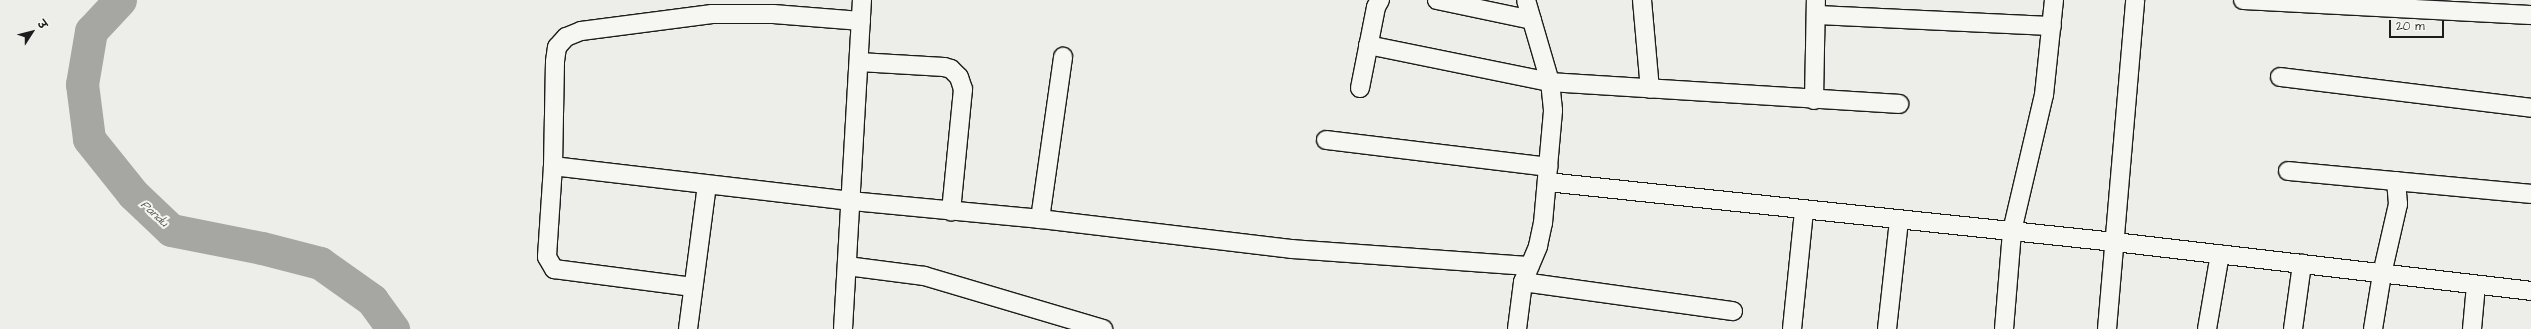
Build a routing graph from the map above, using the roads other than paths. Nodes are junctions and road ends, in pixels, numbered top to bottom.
1 (862, 0) edge
2 (1380, 0) edge
3 (1437, 0) edge
4 (1526, 0) edge
5 (1642, 0) edge
6 (2054, 0) edge
7 (2135, 0) edge
8 (2243, 0) edge
9 (1816, 7) edge
10 (2531, 15) edge
11 (1532, 20) junction
12 (861, 21) junction
13 (2052, 26) junction
14 (1368, 45) junction
15 (1063, 57) dead end
16 (859, 62) junction
17 (2280, 77) dead end
18 (1550, 82) junction
19 (1360, 88) dead end
20 (1650, 89) junction
21 (1814, 100) junction
22 (1899, 104) dead end
23 (2531, 108) edge
24 (1326, 140) dead end
25 (553, 166) junction
26 (2288, 170) dead end
27 (1548, 174) junction
28 (2396, 181) junction
29 (707, 185) junction
30 (2531, 194) edge
31 (851, 201) junction
32 (1804, 210) junction
33 (951, 211) junction
34 (1040, 219) junction
35 (1899, 220) junction
36 (2012, 231) junction
37 (2115, 242) junction
38 (2220, 254) junction
39 (2302, 264) junction
40 (847, 266) junction
41 (1526, 274) junction
42 (2382, 274) junction
43 (2476, 285) junction
44 (693, 287) junction
45 (2531, 291) edge
46 (1733, 311) dead end
47 (688, 329) edge
48 (843, 329) edge
49 (1103, 329) edge
50 (1517, 329) edge
51 (1792, 329) edge
52 (1887, 329) edge
53 (2004, 329) edge
54 (2106, 329) edge
55 (2207, 329) edge
56 (2293, 329) edge
57 (2373, 329) edge
58 (2472, 329) edge

1 - 12 street
2 - 14 street
3 - 11 street
4 - 11 street
5 - 20 street
6 - 13 street
7 - 37 street
8 - 10 street
9 - 13 street
9 - 21 street
11 - 18 street
12 - 16 street
12 - 25 street
13 - 36 street
14 - 18 street
14 - 19 street
15 - 34 street
16 - 31 street
16 - 33 street
17 - 23 street
18 - 20 street
18 - 27 street
20 - 21 street
21 - 22 street
24 - 27 street
25 - 29 street
25 - 44 street
26 - 28 street
27 - 32 street
27 - 41 street
28 - 30 street
28 - 42 street
29 - 31 street
29 - 44 street
31 - 33 street
31 - 40 street
32 - 35 street
32 - 51 street
33 - 34 street
34 - 41 street
35 - 36 street
35 - 52 street
36 - 37 street
36 - 53 street
37 - 38 street
37 - 54 street
38 - 39 street
38 - 55 street
39 - 42 street
39 - 56 street
40 - 48 street
40 - 49 street
41 - 46 street
41 - 50 street
42 - 43 street
42 - 57 street
43 - 45 street
43 - 58 street
44 - 47 street

